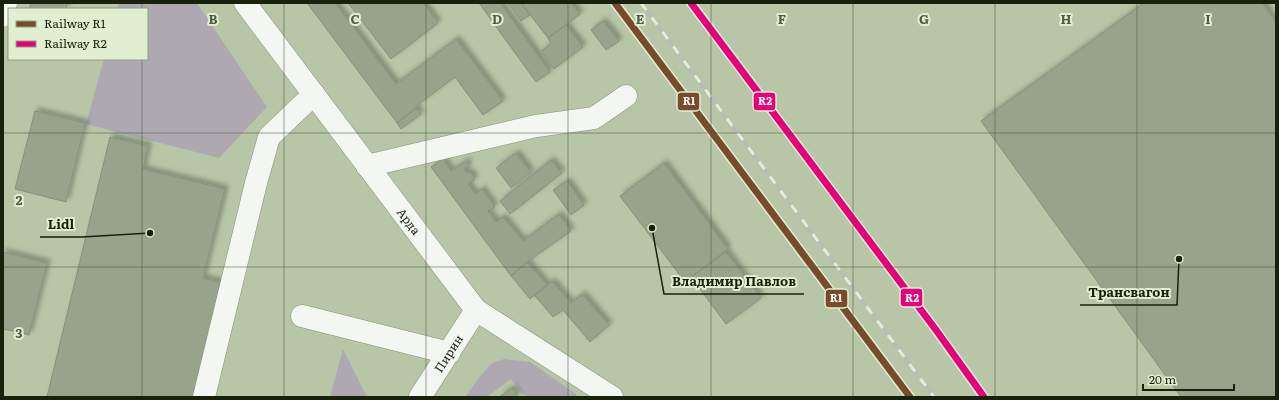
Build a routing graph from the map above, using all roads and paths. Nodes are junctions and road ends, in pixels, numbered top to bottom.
1 (6, 3) edge
2 (245, 3) edge
3 (3, 16) edge
4 (314, 94) junction
5 (626, 96) dead end
6 (367, 166) junction
7 (476, 310) junction
8 (302, 316) dead end
9 (449, 353) junction
10 (204, 397) edge
11 (420, 397) edge
12 (612, 397) edge

1 - 3 street
2 - 4 street, Арда
4 - 6 street, Арда
4 - 10 street
5 - 6 street
6 - 7 street, Арда
7 - 9 street, Пирин
7 - 12 street, Арда
8 - 9 street
9 - 11 street, Пирин

